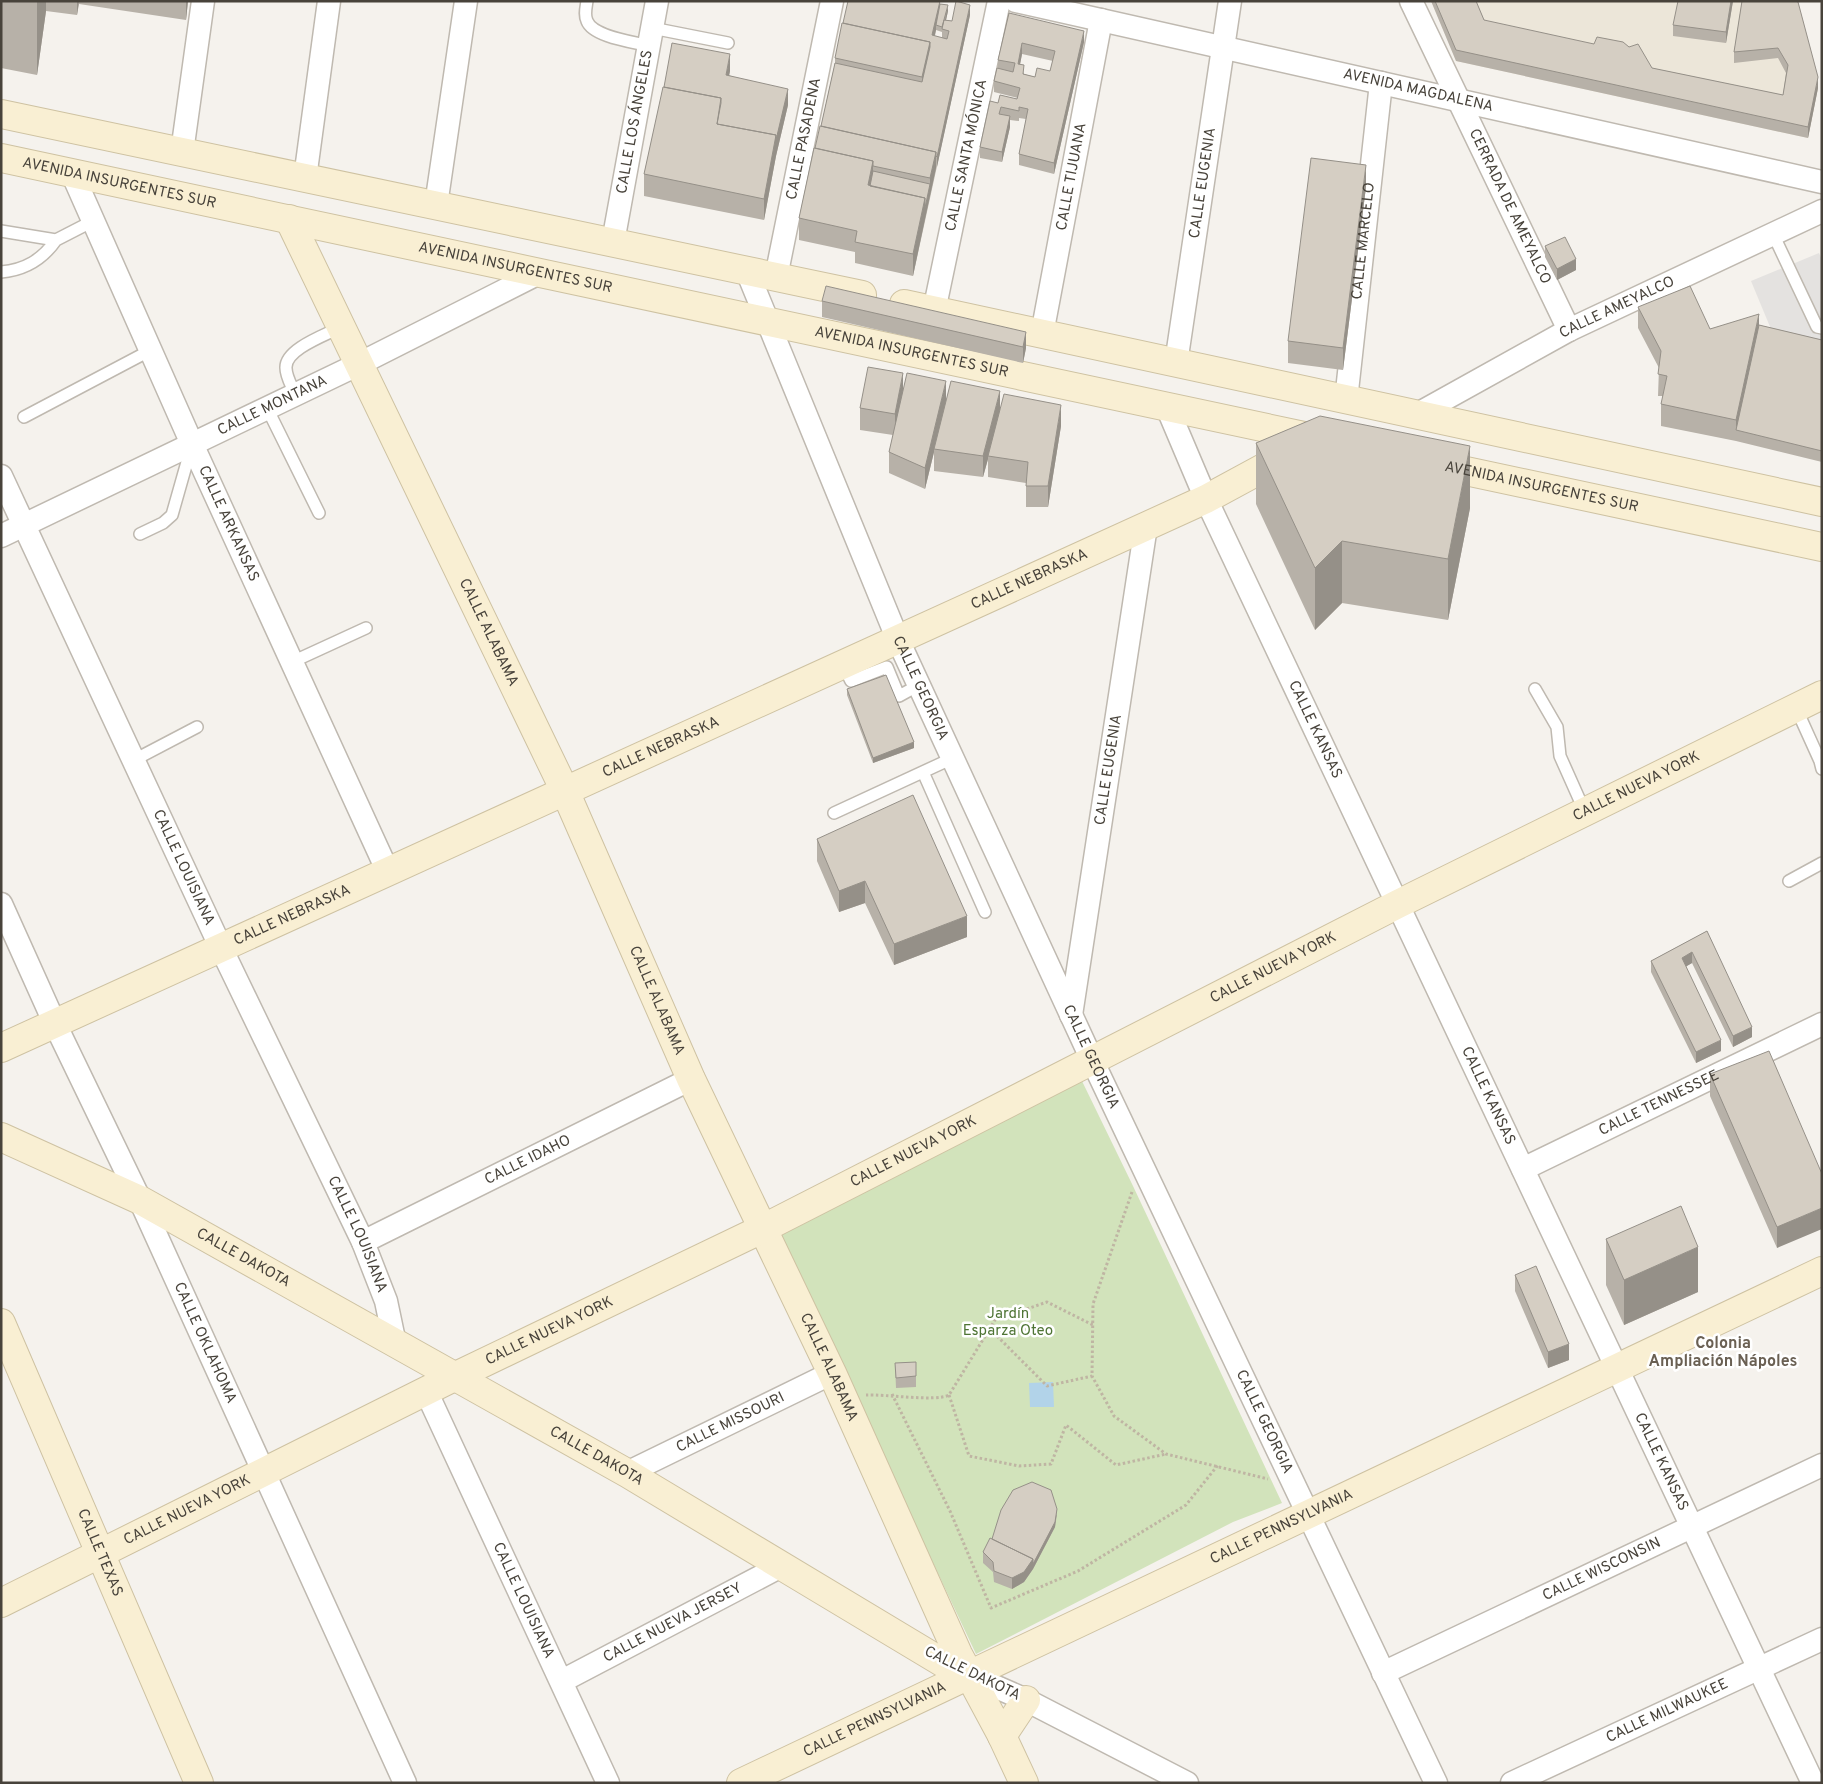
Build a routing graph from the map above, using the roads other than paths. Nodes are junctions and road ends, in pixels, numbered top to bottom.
1 (203, 1) edge
2 (329, 1) edge
3 (466, 1) edge
4 (587, 1) edge
5 (657, 1) edge
6 (832, 1) edge
7 (999, 1) edge
8 (1016, 1) edge
9 (1230, 1) edge
10 (1412, 1) edge
11 (1101, 20) junction
12 (650, 37) junction
13 (728, 43) dead end
14 (1223, 48) junction
15 (1381, 83) junction
16 (1456, 98) junction
17 (1, 114) edge
18 (182, 152) junction
19 (1, 158) edge
20 (72, 173) junction
21 (305, 178) junction
22 (1822, 182) edge
23 (436, 205) junction
24 (1822, 211) edge
25 (289, 219) junction
26 (93, 221) junction
27 (1, 231) edge
28 (1773, 234) junction
29 (56, 240) junction
30 (613, 242) junction
31 (747, 271) junction
32 (1, 272) edge
33 (541, 272) junction
34 (776, 277) junction
35 (934, 311) junction
36 (767, 320) junction
37 (341, 327) junction
38 (1822, 328) edge
39 (1569, 330) junction
40 (1042, 334) junction
41 (151, 350) junction
42 (1176, 363) junction
43 (358, 364) junction
44 (295, 394) junction
45 (1346, 400) junction
46 (1167, 407) junction
47 (267, 408) junction
48 (1416, 415) junction
49 (24, 417) dead end
50 (1318, 439) junction
51 (192, 444) junction
52 (1347, 446) edge
53 (1405, 458) edge
54 (1, 476) edge
55 (1206, 499) junction
56 (1822, 502) edge
57 (319, 513) dead end
58 (24, 525) junction
59 (1146, 526) junction
60 (140, 534) dead end
61 (1, 536) edge
62 (1822, 547) edge
63 (366, 628) dead end
64 (898, 640) junction
65 (292, 662) junction
66 (843, 665) junction
67 (919, 686) junction
68 (1535, 689) dead end
69 (1822, 695) edge
70 (1796, 708) junction
71 (197, 728) dead end
72 (953, 758) junction
73 (134, 760) junction
74 (1822, 769) edge
75 (923, 772) junction
76 (565, 791) junction
77 (1585, 812) junction
78 (834, 813) dead end
79 (1822, 863) edge
80 (388, 872) junction
81 (1789, 881) dead end
82 (1, 904) edge
83 (1398, 904) junction
84 (985, 912) dead end
85 (221, 948) junction
86 (1071, 1014) junction
87 (55, 1024) junction
88 (1822, 1024) edge
89 (1, 1048) edge
90 (1092, 1060) junction
91 (692, 1079) junction
92 (1, 1137) edge
93 (1523, 1168) junction
94 (140, 1200) junction
95 (764, 1228) junction
96 (363, 1242) junction
97 (1822, 1270) edge
98 (1, 1323) edge
99 (394, 1344) junction
100 (1617, 1367) junction
101 (832, 1373) junction
102 (456, 1376) junction
103 (426, 1391) junction
104 (1822, 1465) edge
105 (264, 1471) junction
106 (627, 1473) junction
107 (1307, 1513) junction
108 (1693, 1527) junction
109 (100, 1554) junction
110 (783, 1565) junction
111 (1, 1603) edge
112 (1822, 1639) edge
113 (1759, 1668) junction
114 (1384, 1673) junction
115 (969, 1675) junction
116 (562, 1681) junction
117 (1026, 1700) junction
118 (1002, 1736) junction
119 (199, 1783) edge
120 (406, 1783) edge
121 (608, 1783) edge
122 (741, 1783) edge
123 (1024, 1783) edge
124 (1187, 1783) edge
125 (1436, 1783) edge
126 (1512, 1783) edge
127 (1814, 1783) edge

1 - 18 street
2 - 21 street
3 - 23 street
4 - 12 lane
5 - 12 street, CALLE LOS ÁNGELES
6 - 34 street, CALLE PASADENA
7 - 35 street, CALLE SANTA MÓNICA
8 - 11 street, AVENIDA MAGDALENA
9 - 14 street, CALLE EUGENIA
10 - 16 street, CERRADA DE AMEYALCO
11 - 14 street, AVENIDA MAGDALENA
11 - 40 street, CALLE TIJUANA
12 - 13 lane
12 - 30 street, CALLE LOS ÁNGELES
14 - 15 street, AVENIDA MAGDALENA
14 - 42 street, CALLE EUGENIA
15 - 16 street, AVENIDA MAGDALENA
15 - 45 street, CALLE MARCELO
16 - 22 street, AVENIDA MAGDALENA
16 - 39 street, CERRADA DE AMEYALCO
17 - 18 street
18 - 21 street
19 - 20 street, AVENIDA INSURGENTES SUR
20 - 25 street, AVENIDA INSURGENTES SUR
20 - 26 street, CALLE ARKANSAS
21 - 23 street
23 - 30 street
24 - 28 street, CALLE AMEYALCO
25 - 33 street, AVENIDA INSURGENTES SUR
25 - 37 street, CALLE ALABAMA
26 - 29 lane
26 - 41 street, CALLE ARKANSAS
27 - 29 lane
28 - 38 lane
28 - 39 street, CALLE AMEYALCO
29 - 32 lane
30 - 31 street
31 - 34 street
31 - 36 street
33 - 36 street, AVENIDA INSURGENTES SUR
33 - 43 street, CALLE MONTANA
34 - 35 street
35 - 40 street
36 - 46 street, AVENIDA INSURGENTES SUR
36 - 64 street, CALLE GEORGIA
37 - 43 street, CALLE ALABAMA
37 - 44 lane
39 - 48 street, CALLE AMEYALCO
40 - 42 street
41 - 49 lane
41 - 51 street, CALLE ARKANSAS
42 - 45 street
43 - 44 street, CALLE MONTANA
43 - 76 street, CALLE ALABAMA
44 - 47 street, CALLE MONTANA
45 - 48 street
46 - 50 street, AVENIDA INSURGENTES SUR
46 - 55 street, CALLE KANSAS
47 - 51 street, CALLE MONTANA
47 - 57 lane
48 - 56 street
50 - 52 street, AVENIDA INSURGENTES SUR
50 - 55 street, CALLE NEBRASKA
51 - 58 street, CALLE MONTANA
51 - 60 lane
51 - 65 street, CALLE ARKANSAS
53 - 62 street, AVENIDA INSURGENTES SUR
54 - 58 street, CALLE LOUISIANA
55 - 59 street, CALLE NEBRASKA
55 - 83 street, CALLE KANSAS
58 - 61 street, CALLE MONTANA
58 - 73 street, CALLE LOUISIANA
59 - 64 street, CALLE NEBRASKA
59 - 86 street, CALLE EUGENIA
63 - 65 lane
64 - 66 street, CALLE NEBRASKA
64 - 67 street, CALLE GEORGIA
65 - 80 street, CALLE ARKANSAS
66 - 67 lane
66 - 76 street, CALLE NEBRASKA
67 - 72 street, CALLE GEORGIA
68 - 77 lane
69 - 70 street, CALLE NUEVA YORK
70 - 74 lane
70 - 77 street, CALLE NUEVA YORK
71 - 73 lane
72 - 75 lane
72 - 86 street, CALLE GEORGIA
73 - 85 street, CALLE LOUISIANA
75 - 78 lane
75 - 84 lane
76 - 80 street, CALLE NEBRASKA
76 - 91 street, CALLE ALABAMA
77 - 83 street, CALLE NUEVA YORK
79 - 81 lane
80 - 85 street, CALLE NEBRASKA
82 - 87 street, CALLE OKLAHOMA
83 - 90 street, CALLE NUEVA YORK
83 - 93 street, CALLE KANSAS
85 - 87 street, CALLE NEBRASKA
85 - 96 street, CALLE LOUISIANA
86 - 90 street, CALLE GEORGIA
87 - 89 street, CALLE NEBRASKA
87 - 94 street, CALLE OKLAHOMA
88 - 93 street, CALLE TENNESSEE
90 - 95 street, CALLE NUEVA YORK
90 - 107 street, CALLE GEORGIA
91 - 95 street, CALLE ALABAMA
91 - 96 street, CALLE IDAHO
92 - 94 street, CALLE DAKOTA
93 - 100 street, CALLE KANSAS
94 - 99 street, CALLE DAKOTA
94 - 105 street, CALLE OKLAHOMA
95 - 101 street, CALLE ALABAMA
95 - 102 street, CALLE NUEVA YORK
96 - 99 street, CALLE LOUISIANA
97 - 100 street, CALLE PENNSYLVANIA
98 - 109 street, CALLE TEXAS
99 - 102 street, CALLE DAKOTA
100 - 107 street, CALLE PENNSYLVANIA
100 - 108 street, CALLE KANSAS
101 - 106 street, CALLE MISSOURI
101 - 115 street, CALLE ALABAMA
102 - 103 street, CALLE NUEVA YORK
102 - 106 street, CALLE DAKOTA
103 - 105 street, CALLE NUEVA YORK
103 - 116 street, CALLE LOUISIANA
104 - 108 street, CALLE WISCONSIN
105 - 109 street, CALLE NUEVA YORK
105 - 120 street, CALLE OKLAHOMA
106 - 110 street, CALLE DAKOTA
107 - 114 street, CALLE GEORGIA
107 - 115 street, CALLE PENNSYLVANIA
108 - 113 street, CALLE KANSAS
108 - 114 street, CALLE WISCONSIN
109 - 111 street, CALLE NUEVA YORK
109 - 119 street, CALLE TEXAS
110 - 115 street, CALLE DAKOTA
110 - 116 street, CALLE NUEVA JERSEY
112 - 113 street, CALLE MILWAUKEE
113 - 126 street, CALLE MILWAUKEE
113 - 127 street, CALLE KANSAS
114 - 125 street, CALLE GEORGIA
115 - 117 street, CALLE DAKOTA
115 - 118 street, CALLE ALABAMA
115 - 122 street, CALLE PENNSYLVANIA
116 - 121 street, CALLE LOUISIANA
117 - 118 street
117 - 124 street, CALLE DAKOTA
118 - 123 street, CALLE ALABAMA

